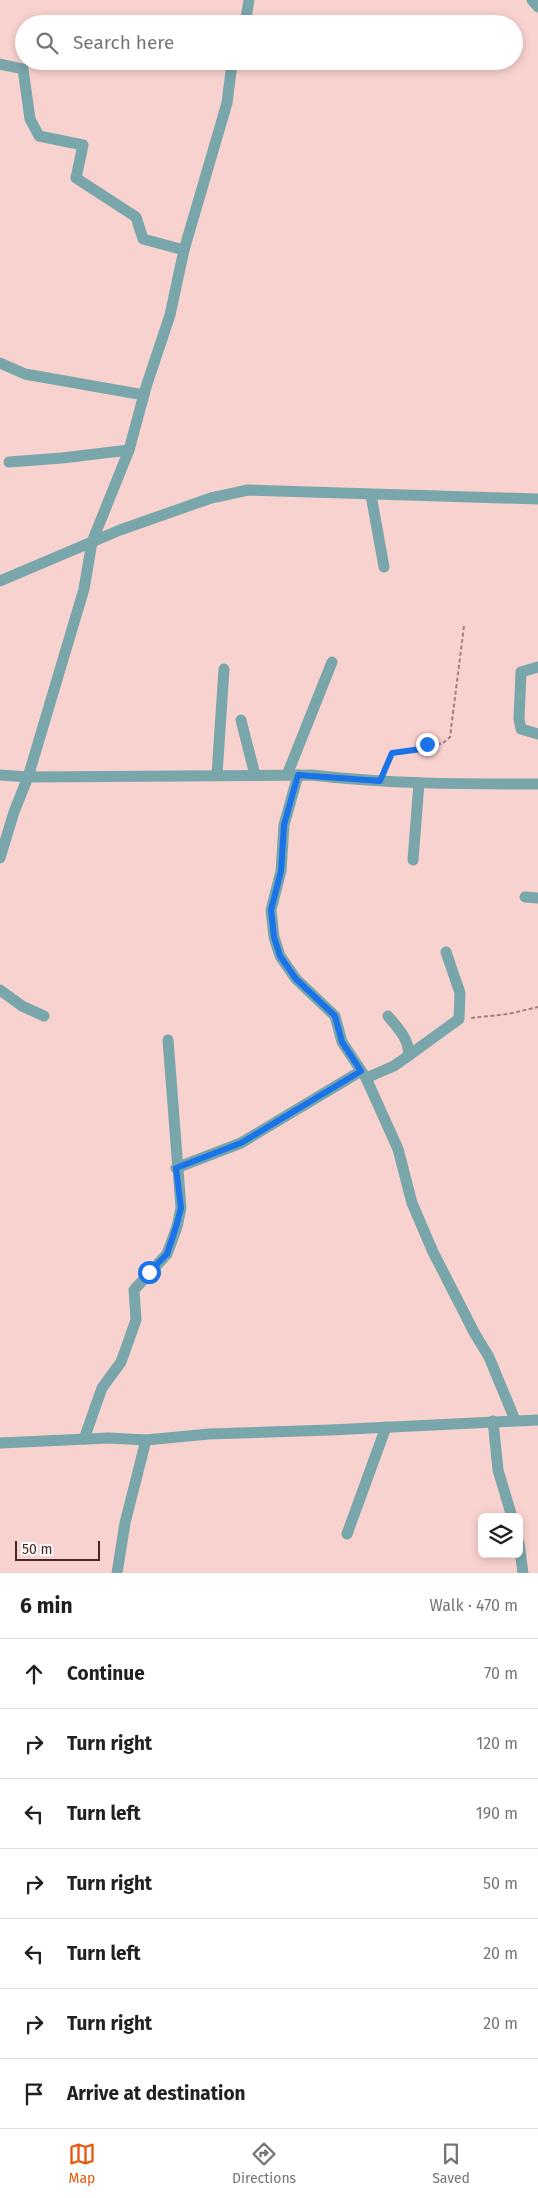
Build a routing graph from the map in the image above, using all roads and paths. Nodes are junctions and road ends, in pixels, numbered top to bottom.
1 (248, 0) edge
2 (532, 0) edge
3 (538, 7) edge
4 (247, 15) edge
5 (0, 64) edge
6 (15, 67) edge
7 (23, 70) edge
8 (231, 70) edge
9 (184, 250) junction
10 (0, 363) edge
11 (144, 395) junction
12 (129, 450) junction
13 (9, 462) dead end
14 (371, 495) junction
15 (538, 499) edge
16 (92, 542) junction
17 (384, 567) dead end
18 (0, 581) edge
19 (464, 626) dead end
20 (332, 662) dead end
21 (538, 667) edge
22 (224, 670) dead end
23 (242, 720) dead end
24 (538, 734) edge
25 (0, 775) edge
26 (216, 775) junction
27 (255, 775) junction
28 (292, 775) junction
29 (28, 777) junction
30 (380, 781) junction
31 (419, 783) junction
32 (538, 784) edge
33 (0, 858) edge
34 (414, 860) dead end
35 (525, 897) dead end
36 (538, 898) edge
37 (446, 952) dead end
38 (0, 990) edge
39 (538, 1007) edge
40 (44, 1016) dead end
41 (388, 1016) dead end
42 (459, 1019) junction
43 (168, 1040) dead end
44 (408, 1056) junction
45 (364, 1075) junction
46 (176, 1168) junction
47 (515, 1420) junction
48 (538, 1420) edge
49 (493, 1421) junction
50 (386, 1427) junction
51 (84, 1439) junction
52 (146, 1440) junction
53 (0, 1443) edge
54 (511, 1513) edge
55 (346, 1534) dead end
56 (521, 1558) edge
57 (117, 1573) edge
58 (523, 1573) edge

1 - 4 street
2 - 3 street
5 - 6 street
7 - 9 street
8 - 9 street
9 - 11 street
10 - 11 street
11 - 12 street
12 - 13 street
12 - 16 street
14 - 15 street
14 - 16 street
14 - 17 street
16 - 18 street
16 - 29 street
19 - 30 path
20 - 28 street
21 - 24 street
22 - 26 street
23 - 27 street
25 - 29 street
26 - 27 street
26 - 29 street
27 - 28 street
28 - 30 street
28 - 45 street
29 - 33 street
30 - 31 street
31 - 32 street
31 - 34 street
35 - 36 street
37 - 42 street
38 - 40 street
39 - 42 path
41 - 44 street
42 - 44 street
43 - 46 street
44 - 45 street
45 - 46 street
45 - 47 street
46 - 51 street
47 - 48 street
47 - 49 street
49 - 50 street
49 - 54 street
50 - 52 street
50 - 55 street
51 - 52 street
51 - 53 street
52 - 57 street
56 - 58 street

